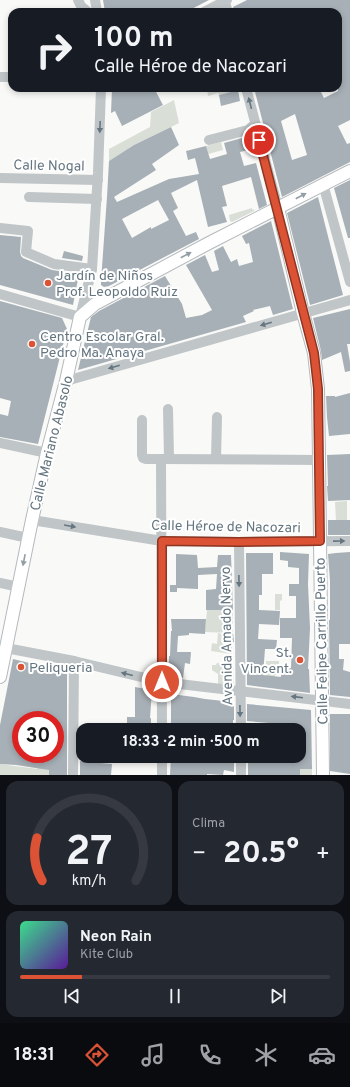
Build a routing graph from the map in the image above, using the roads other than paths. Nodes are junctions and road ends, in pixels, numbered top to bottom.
1 (225, 0) edge
2 (211, 8) edge
3 (101, 92) edge
4 (247, 92) edge
5 (255, 124) junction
6 (209, 140) dead end
7 (350, 171) edge
8 (0, 178) edge
9 (98, 180) junction
10 (324, 184) junction
11 (29, 197) dead end
12 (97, 199) junction
13 (278, 208) junction
14 (0, 228) edge
15 (92, 270) junction
16 (350, 282) edge
17 (0, 294) edge
18 (350, 300) edge
19 (303, 313) junction
20 (80, 317) junction
21 (66, 381) junction
22 (168, 409) dead end
23 (216, 417) dead end
24 (142, 420) dead end
25 (0, 443) edge
26 (47, 453) junction
27 (165, 459) junction
28 (216, 459) junction
29 (319, 460) junction
30 (32, 520) junction
31 (0, 532) edge
32 (28, 538) junction
33 (162, 541) junction
34 (320, 541) junction
35 (350, 541) edge
36 (238, 542) junction
37 (0, 584) edge
38 (18, 587) junction
39 (6, 648) junction
40 (74, 661) junction
41 (0, 677) edge
42 (162, 682) junction
43 (240, 691) junction
44 (322, 700) junction
45 (350, 704) edge
46 (162, 723) edge
47 (241, 723) edge
48 (162, 763) edge
49 (241, 763) edge
50 (73, 775) edge
51 (162, 775) edge
52 (241, 775) edge
53 (323, 775) edge

1 - 2 street
3 -> 9 street, Calle Mariano Abasolo
5 -> 4 street
5 - 6 street
5 - 13 street
7 - 10 main road
8 - 9 street, Calle Nogal
9 - 12 street, Calle Mariano Abasolo
13 -> 10 main road
10 - 16 street
11 - 12 street
12 - 15 street, Calle Mariano Abasolo
13 - 19 main road, Calle Felipe Carrillo Puerto
20 -> 13 main road
14 - 15 street
15 - 20 street, Calle Mariano Abasolo
17 - 20 street
18 - 19 street
19 -> 21 street
19 - 29 main road, Calle Felipe Carrillo Puerto
20 - 21 main road, Calle Mariano Abasolo
21 - 26 main road, Calle Mariano Abasolo
22 - 27 street
23 - 28 street
24 - 27 street
25 - 26 street
26 - 30 main road, Calle Mariano Abasolo
27 - 28 street
27 - 33 street
28 - 29 street
29 - 34 main road, Calle Felipe Carrillo Puerto
30 - 32 main road, Calle Mariano Abasolo
30 -> 33 street, Calle Héroe de Nacozari
31 - 32 street
32 -> 38 main road, Calle Mariano Abasolo
33 - 36 street, Calle Héroe de Nacozari
33 - 42 street
34 -> 35 street, Calle Héroe de Nacozari
34 - 36 street, Calle Héroe de Nacozari
34 - 44 main road, Calle Felipe Carrillo Puerto
36 -> 43 street, Avenida Amado Nervo
37 - 38 street
38 - 39 main road, Calle Mariano Abasolo
39 - 40 street
39 - 41 main road, Calle Mariano Abasolo
42 -> 40 street
40 - 50 street
42 - 43 street
42 - 46 street
44 -> 43 street
43 -> 47 street, Avenida Amado Nervo
44 - 45 street
44 - 53 main road, Calle Felipe Carrillo Puerto
48 - 51 street
49 - 52 street

